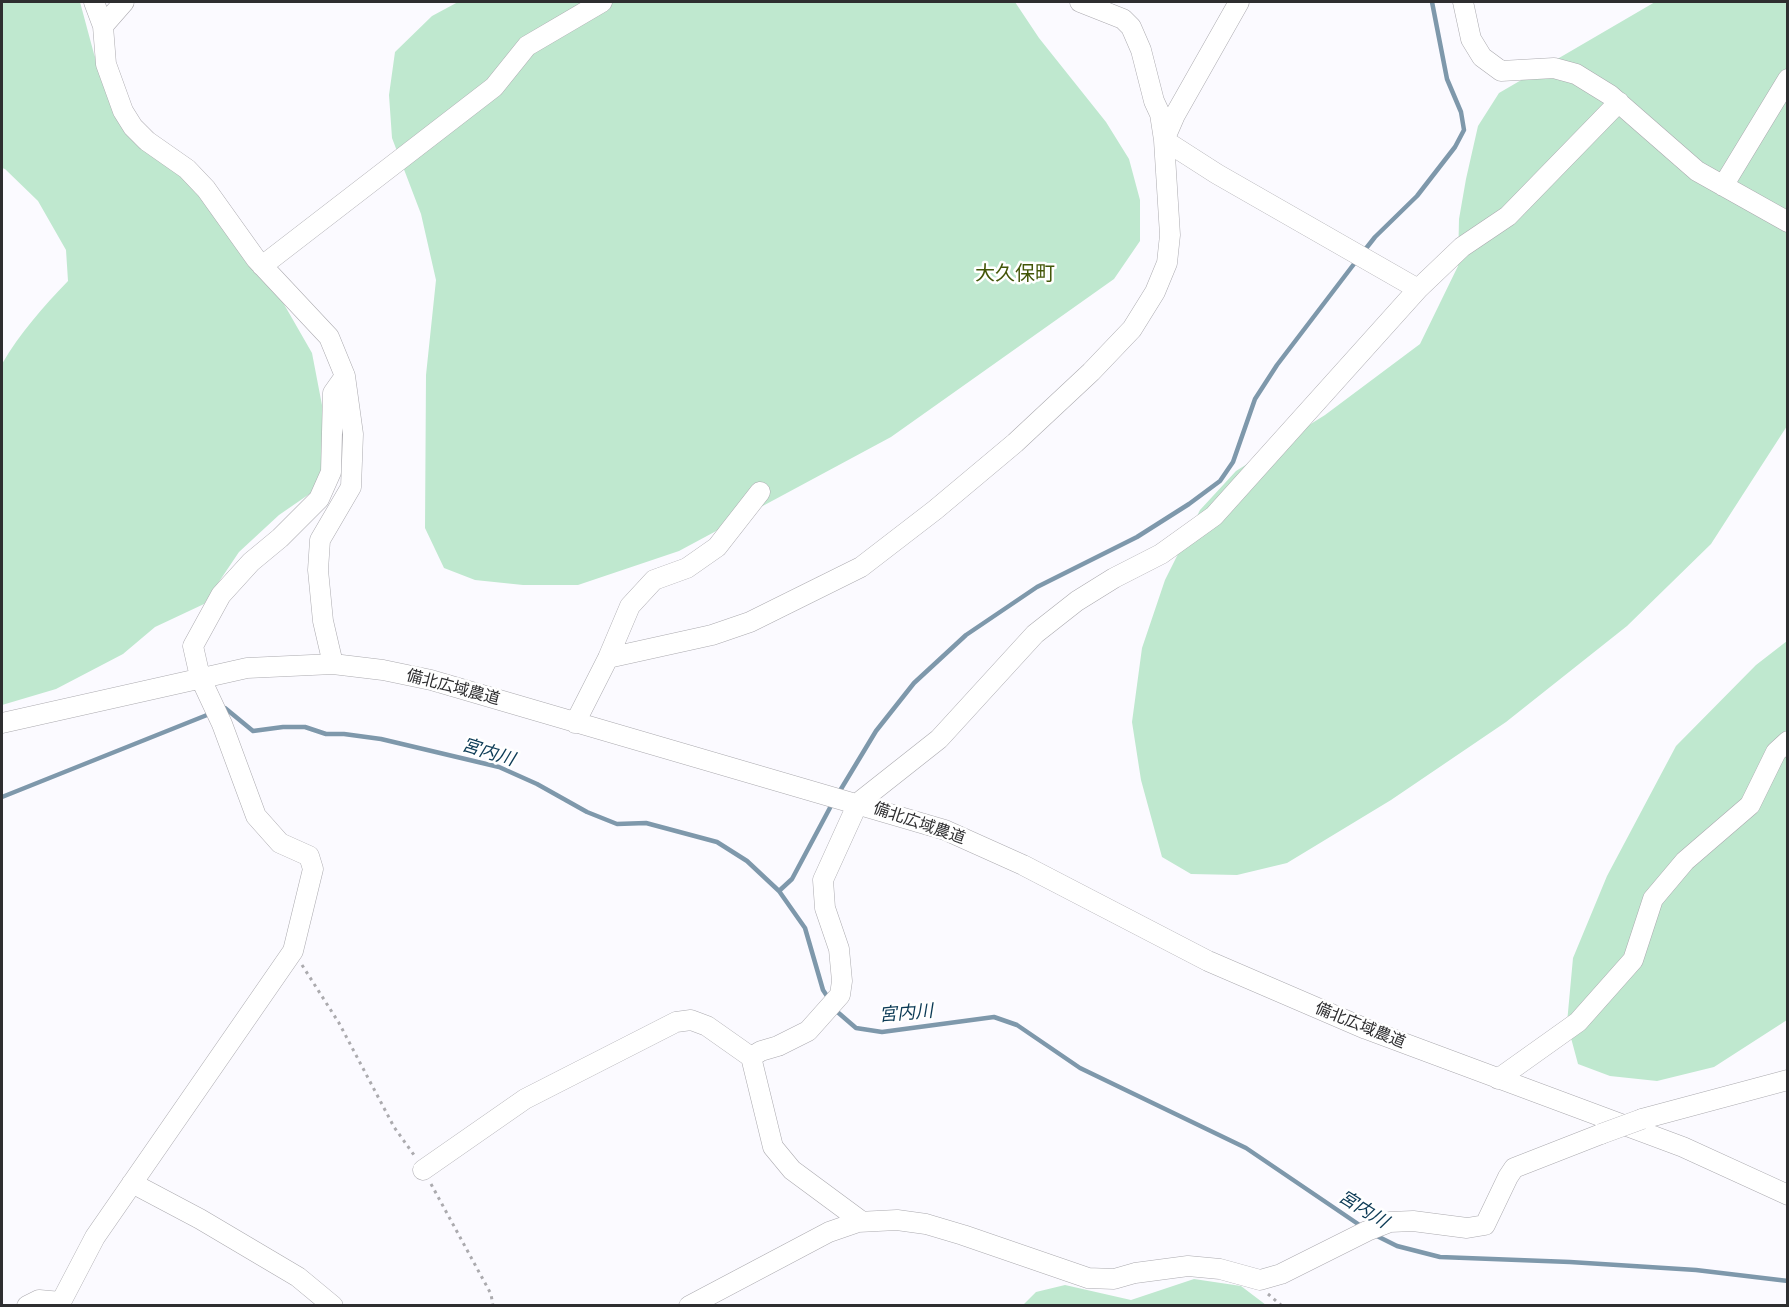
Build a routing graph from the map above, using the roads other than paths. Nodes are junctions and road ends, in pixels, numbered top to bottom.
1 (94, 2) edge
2 (124, 2) edge
3 (602, 2) edge
4 (1080, 2) edge
5 (1239, 2) edge
6 (1463, 2) edge
7 (103, 26) junction
8 (1788, 79) edge
9 (1618, 102) junction
10 (1164, 140) junction
11 (1723, 186) junction
12 (1788, 222) edge
13 (262, 266) junction
14 (1418, 289) junction
15 (345, 376) junction
16 (760, 492) dead end
17 (608, 658) junction
18 (333, 664) junction
19 (200, 677) junction
20 (2, 723) edge
21 (575, 723) junction
22 (1788, 741) edge
23 (858, 803) junction
24 (752, 1057) junction
25 (1498, 1080) junction
26 (1788, 1080) edge
27 (423, 1170) road end
28 (132, 1183) junction
29 (1788, 1196) edge
30 (861, 1221) junction
31 (64, 1304) edge
32 (27, 1305) edge
33 (333, 1305) edge
34 (689, 1305) edge

1 - 7 street
2 - 7 street
3 - 13 street
4 - 10 street
5 - 10 street
6 - 9 street
7 - 13 street
8 - 11 street
9 - 11 street
9 - 14 street
10 - 14 street
10 - 17 street
11 - 12 street
13 - 15 street
14 - 23 street
15 - 18 street
15 - 19 street
16 - 17 street
17 - 21 street
18 - 19 street, 備北広域農道
18 - 21 street, 備北広域農道
19 - 20 street, 備北広域農道
19 - 28 street
21 - 23 street, 備北広域農道
22 - 25 street
23 - 24 street
23 - 25 street, 備北広域農道
24 - 27 street
24 - 30 street
25 - 29 street, 備北広域農道
26 - 30 street, bridge
28 - 31 street
28 - 33 street
30 - 34 street
31 - 32 street

